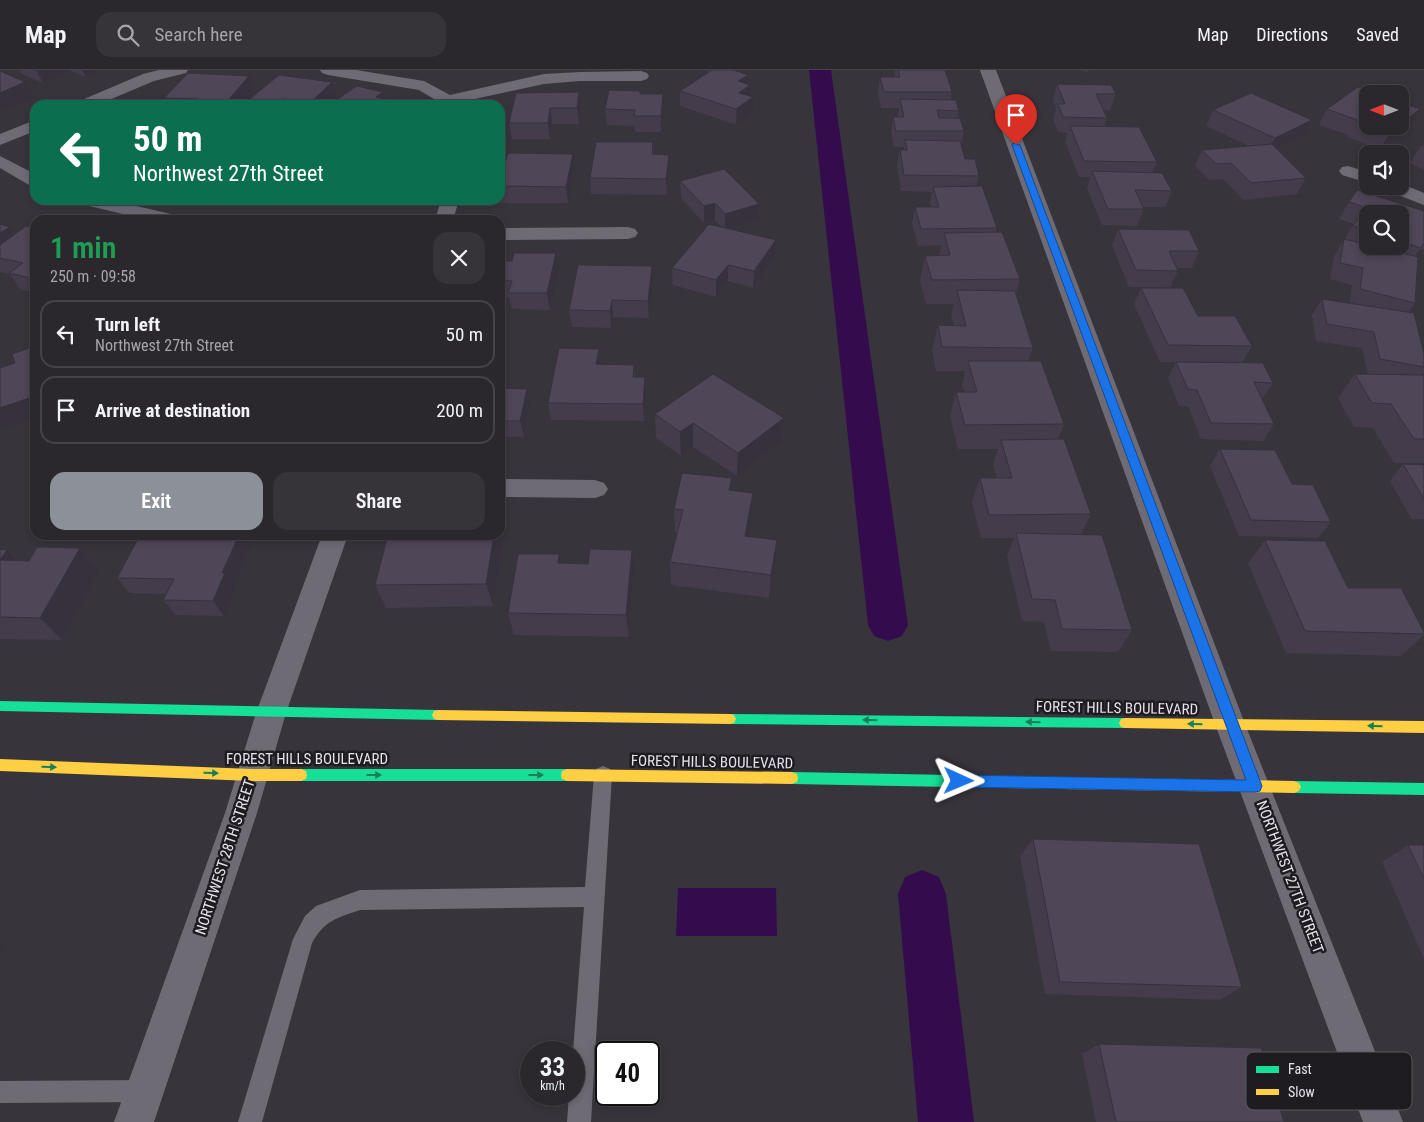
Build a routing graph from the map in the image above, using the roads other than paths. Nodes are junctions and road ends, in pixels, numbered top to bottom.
1 (180, 70) edge
2 (328, 70) edge
3 (988, 70) edge
4 (641, 76) dead end
5 (95, 100) edge
6 (447, 100) edge
7 (461, 100) edge
8 (30, 127) edge
9 (0, 140) edge
10 (0, 161) edge
11 (1348, 170) dead end
12 (1359, 174) edge
13 (30, 178) edge
14 (1409, 193) edge
15 (1424, 198) edge
16 (109, 205) edge
17 (151, 215) edge
18 (628, 233) dead end
19 (505, 234) edge
20 (505, 488) edge
21 (595, 489) dead end
22 (333, 540) edge
23 (0, 706) edge
24 (271, 713) junction
25 (1230, 724) junction
26 (1424, 727) edge
27 (0, 765) edge
28 (252, 775) junction
29 (603, 775) junction
30 (1255, 786) junction
31 (1424, 789) edge
32 (595, 896) junction
33 (1356, 1052) edge
34 (0, 1092) edge
35 (139, 1106) edge
36 (1377, 1110) edge
37 (250, 1122) edge
38 (579, 1122) edge
39 (1382, 1122) edge

1 - 5 street
2 - 6 street
3 - 25 street, NORTHWEST 27TH STREET
4 - 7 street
8 - 9 street
10 - 13 street
11 - 12 street
14 - 15 street
16 - 17 street
18 - 19 street
20 - 21 street
22 - 24 street, NORTHWEST 28TH STREET
23 - 24 street, FOREST HILLS BOULEVARD
25 -> 24 street, FOREST HILLS BOULEVARD
24 - 28 street, NORTHWEST 28TH STREET
26 -> 25 street, FOREST HILLS BOULEVARD
25 - 30 street, NORTHWEST 27TH STREET
27 -> 28 street, FOREST HILLS BOULEVARD
28 -> 29 street, FOREST HILLS BOULEVARD
28 - 35 street, NORTHWEST 28TH STREET
29 - 30 street, FOREST HILLS BOULEVARD
29 - 32 lane
30 - 31 street, FOREST HILLS BOULEVARD
30 - 33 street, NORTHWEST 27TH STREET
32 - 37 lane
32 - 38 lane
34 - 35 lane
36 - 39 street, NORTHWEST 27TH STREET

